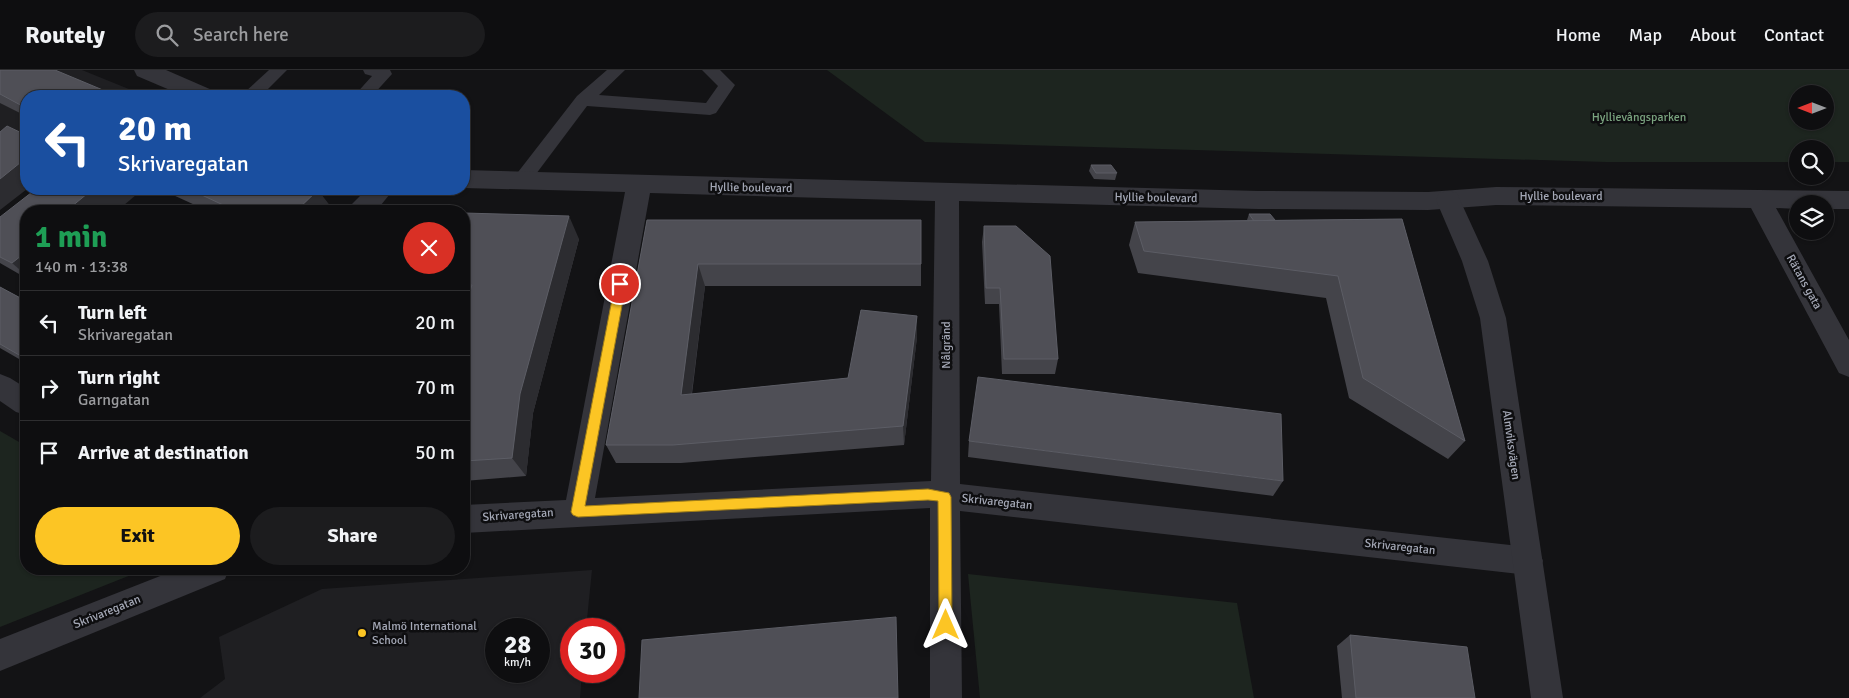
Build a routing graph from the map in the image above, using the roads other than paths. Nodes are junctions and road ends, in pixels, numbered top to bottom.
1 (145, 70) edge
2 (279, 70) edge
3 (371, 70) edge
4 (617, 70) edge
5 (710, 70) edge
6 (165, 90) edge
7 (257, 90) edge
8 (368, 90) edge
9 (583, 100) junction
10 (470, 179) edge
11 (522, 181) junction
12 (639, 185) junction
13 (947, 193) junction
14 (376, 195) edge
15 (1758, 199) junction
16 (1448, 200) junction
17 (1849, 200) edge
18 (367, 205) edge
19 (1849, 366) edge
20 (0, 386) edge
21 (20, 399) edge
22 (944, 497) junction
23 (578, 512) junction
24 (470, 519) edge
25 (1528, 561) junction
26 (199, 575) edge
27 (0, 655) edge
28 (946, 698) edge
29 (1547, 698) edge

1 - 6 street
2 - 7 lane
3 - 8 lane
4 - 9 lane
5 - 9 lane
9 - 11 lane
10 - 11 street, Hyllie boulevard
11 - 12 street, Hyllie boulevard
12 - 13 street, Hyllie boulevard
12 - 23 street
13 - 16 street, Hyllie boulevard
13 - 22 street, Nålgränd
14 - 18 street
15 - 16 street, Hyllie boulevard
15 - 17 street, Hyllie boulevard
15 - 19 street, Rätans gata
16 - 25 street, Almviksvägen
20 - 21 street
22 - 23 street, Skrivaregatan
22 - 25 street, Skrivaregatan
22 - 28 street, Nålgränd
23 - 24 street, Skrivaregatan
25 - 29 street, Almviksvägen
26 - 27 street, Skrivaregatan

